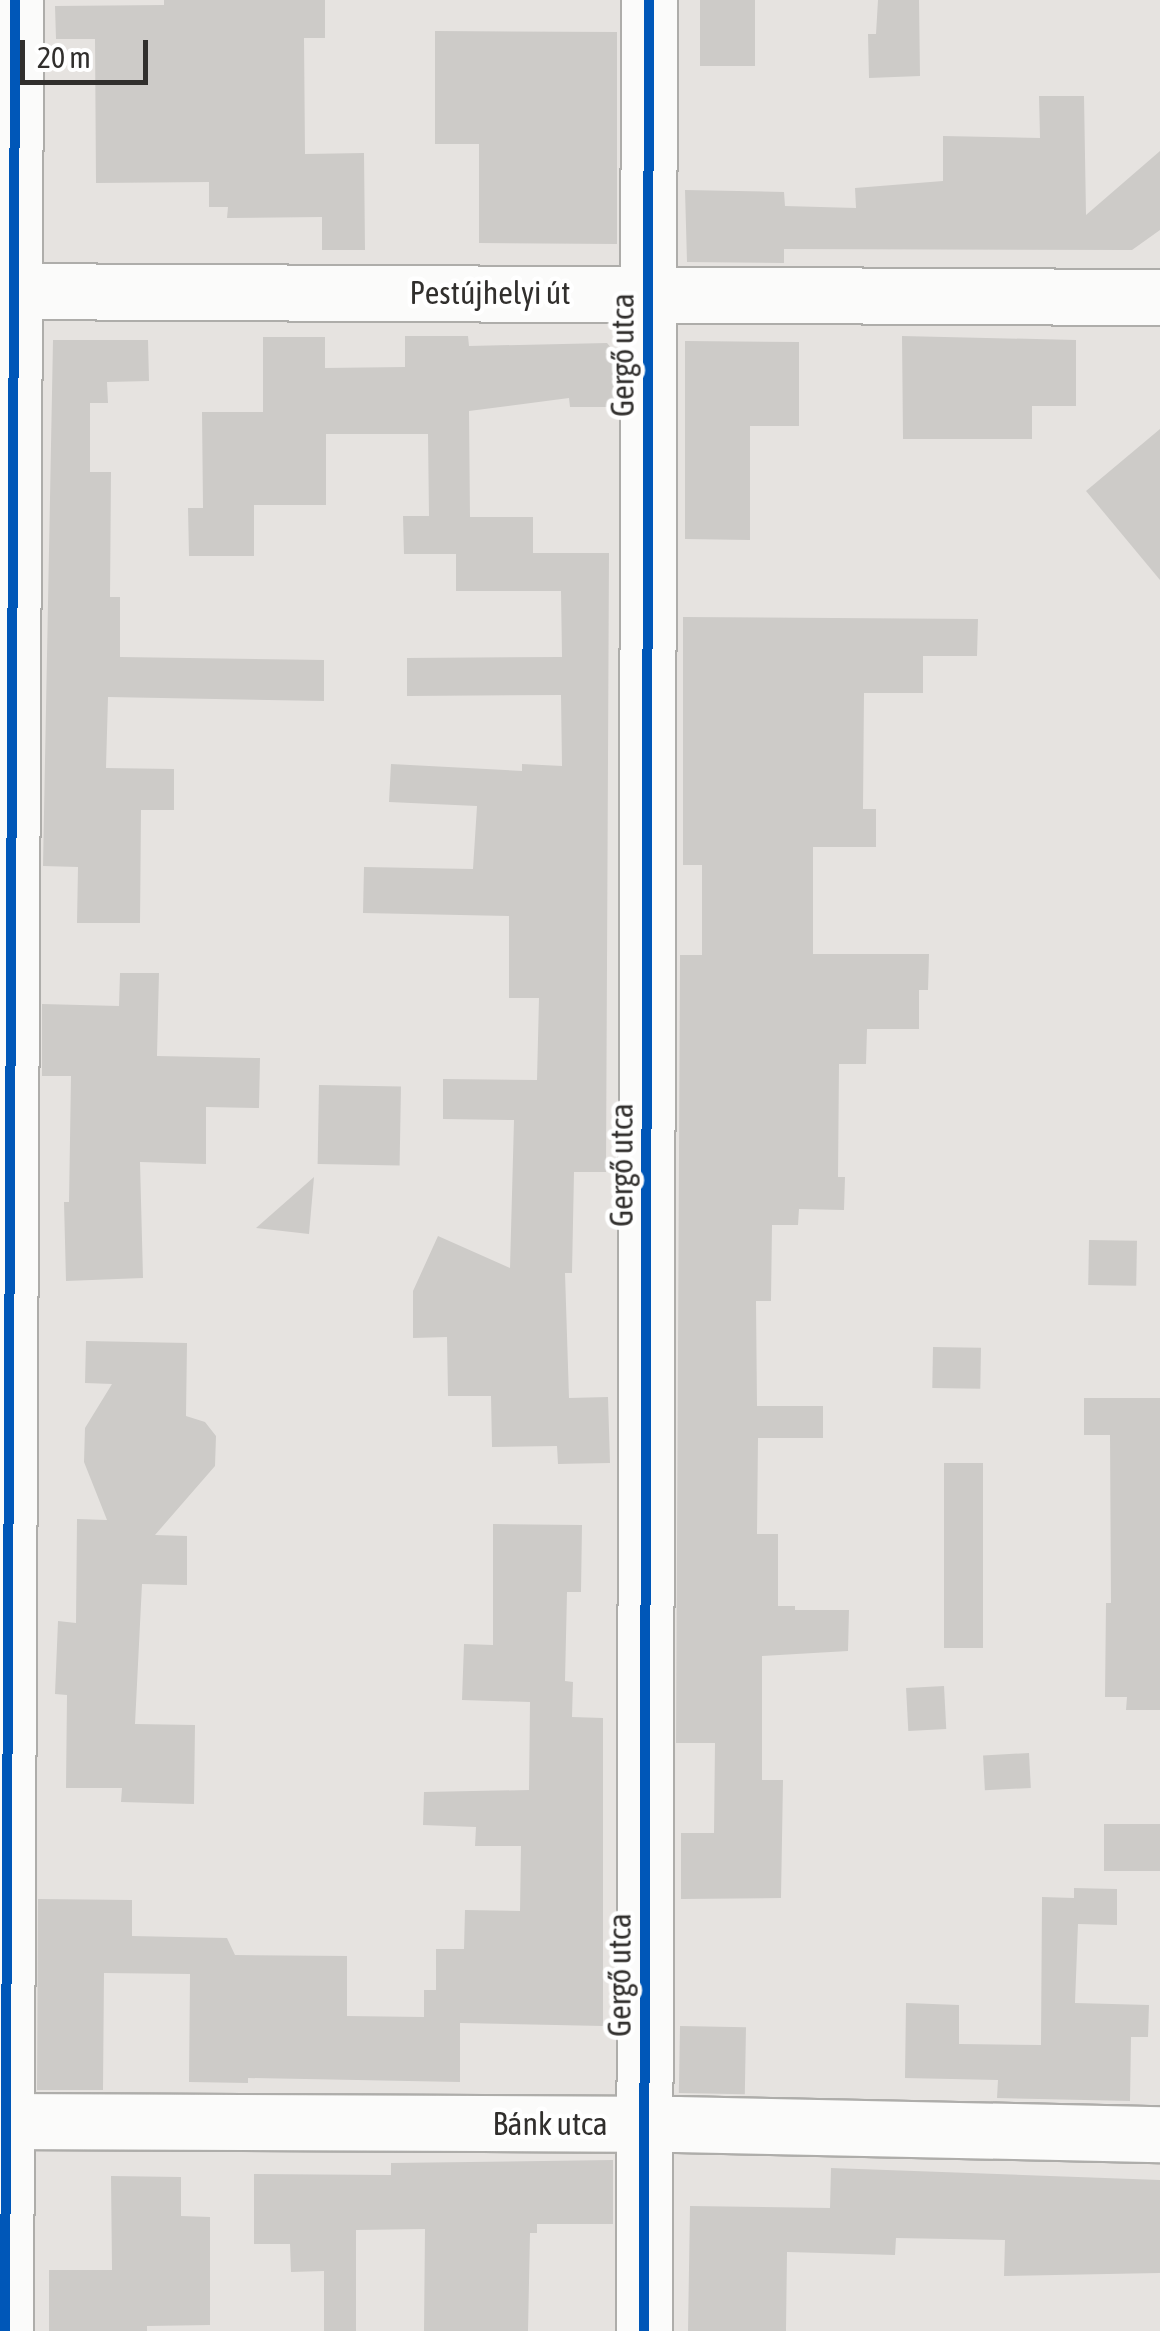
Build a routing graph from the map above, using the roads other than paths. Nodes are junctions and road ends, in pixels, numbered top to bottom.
1 (15, 0) edge
2 (649, 0) edge
3 (8, 291) edge
4 (648, 294) junction
5 (1160, 297) edge
6 (1, 2121) edge
7 (644, 2124) junction
8 (1160, 2134) edge
9 (5, 2331) edge
10 (644, 2331) edge

1 - 3 street
2 - 4 street, Gergő utca
3 - 4 street, Pestújhelyi út
3 - 6 street
4 - 5 street, Pestújhelyi út
4 - 7 street, Gergő utca
6 - 7 street, Bánk utca
6 - 9 street
7 - 8 street, Bánk utca
7 - 10 street, Gergő utca

